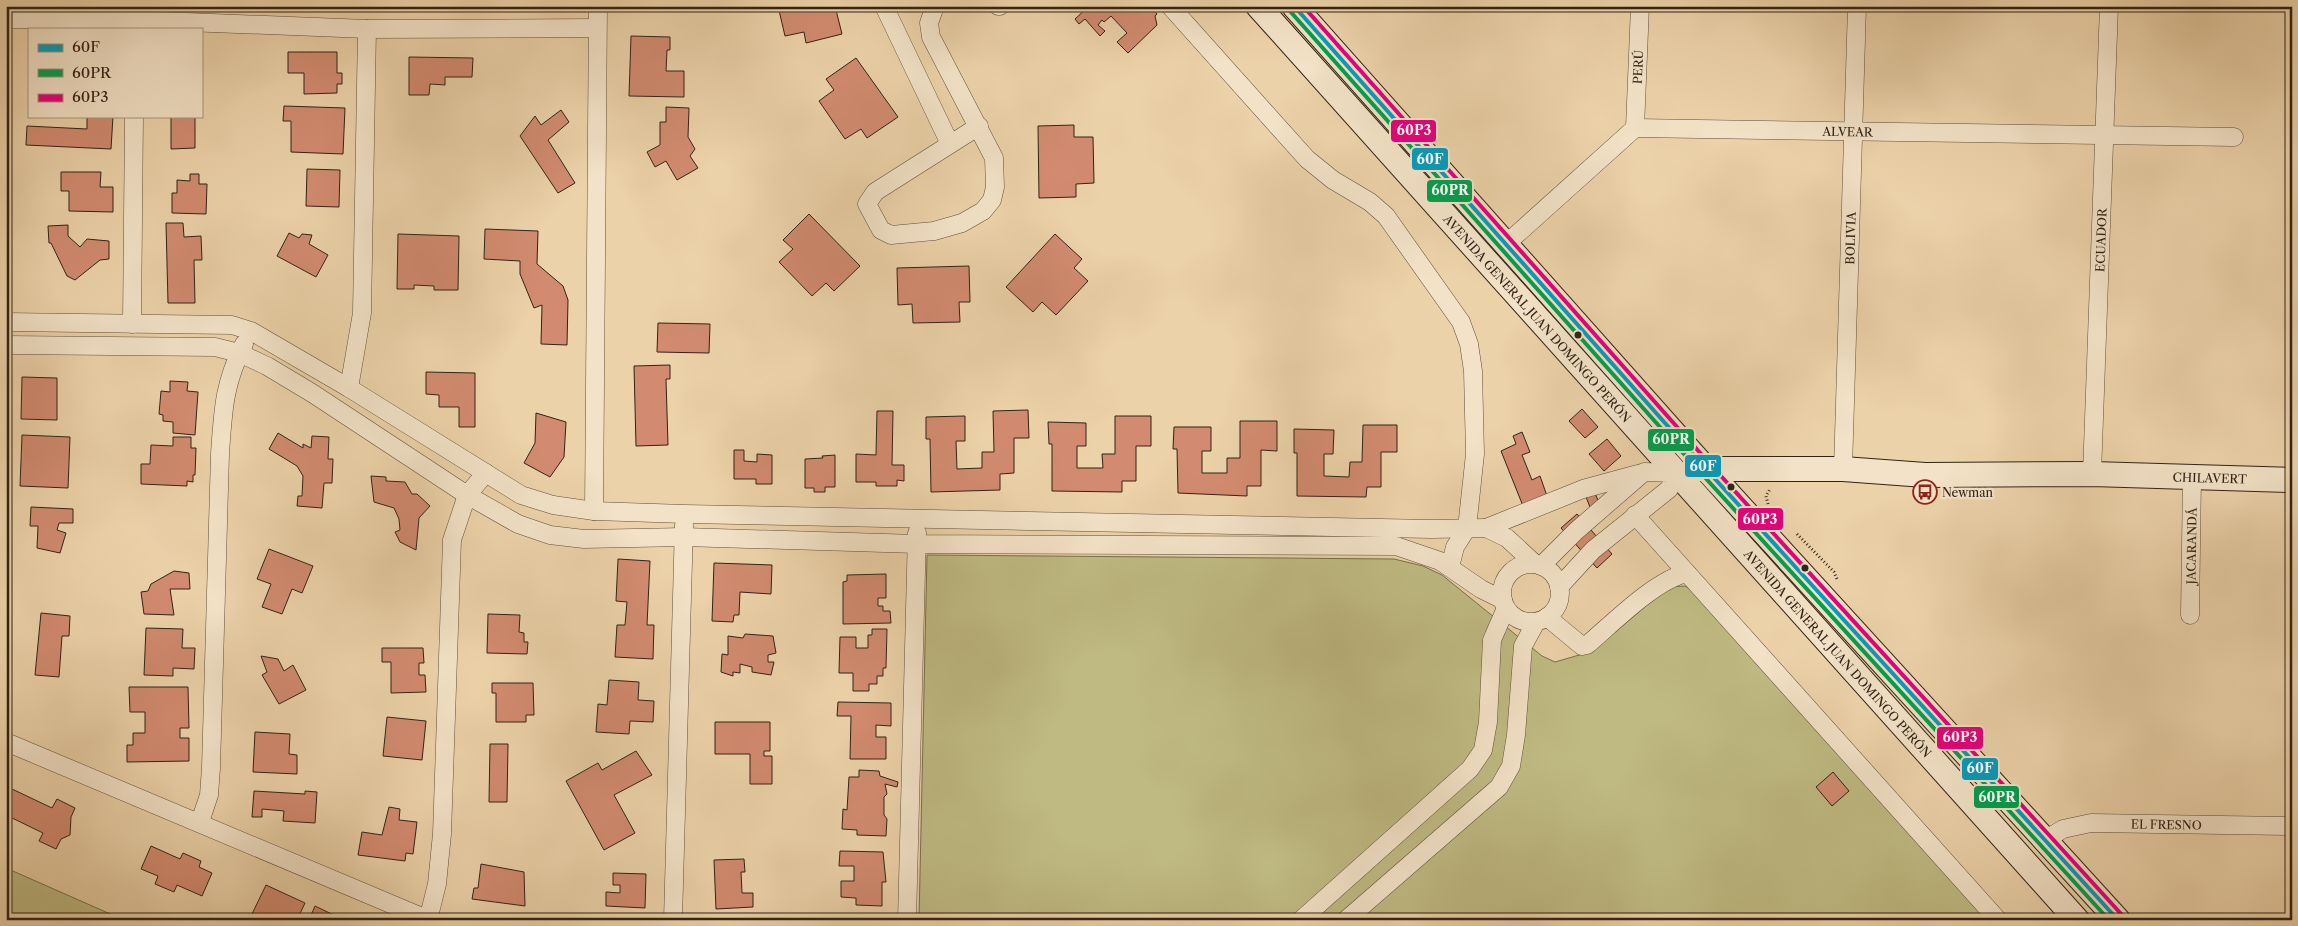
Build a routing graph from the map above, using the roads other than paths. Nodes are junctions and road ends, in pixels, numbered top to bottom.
1 (598, 6) edge
2 (884, 6) edge
3 (936, 6) edge
4 (1170, 6) edge
5 (1258, 6) edge
6 (1294, 6) edge
7 (1640, 6) edge
8 (1857, 6) edge
9 (2109, 6) edge
10 (6, 19) edge
11 (135, 24) edge
12 (597, 28) junction
13 (367, 29) junction
14 (134, 118) edge
15 (979, 126) junction
16 (1635, 128) junction
17 (1852, 130) junction
18 (2104, 135) junction
19 (2234, 137) dead end
20 (950, 144) junction
21 (1506, 244) junction
22 (6, 322) edge
23 (132, 324) junction
24 (251, 331) junction
25 (6, 345) edge
26 (239, 353) junction
27 (349, 388) junction
28 (1705, 468) junction
29 (1843, 469) junction
30 (1644, 472) junction
31 (486, 473) junction
32 (1677, 473) junction
33 (2092, 474) junction
34 (2192, 476) junction
35 (2292, 480) edge
36 (467, 495) junction
37 (594, 511) junction
38 (685, 514) junction
39 (1635, 515) junction
40 (918, 518) junction
41 (1467, 528) junction
42 (1486, 528) junction
43 (684, 537) junction
44 (917, 544) junction
45 (1538, 565) junction
46 (1450, 567) junction
47 (1687, 573) junction
48 (1559, 587) junction
49 (1504, 604) junction
50 (2190, 615) dead end
51 (1542, 619) junction
52 (6, 742) edge
53 (200, 822) junction
54 (2292, 826) edge
55 (2046, 840) junction
56 (428, 920) edge
57 (673, 920) edge
58 (907, 920) edge
59 (1301, 920) edge
60 (1346, 920) edge
61 (1998, 920) edge
62 (2077, 920) edge
63 (2118, 920) edge

1 - 12 street
2 - 20 street
3 - 15 street
4 - 41 street
5 - 32 main road, AVENIDA GENERAL JUAN DOMINGO PERÓN
6 - 21 main road, AVENIDA GENERAL JUAN DOMINGO PERÓN
7 - 16 street, PERÚ
8 - 17 street, BOLIVIA
9 - 18 street, ECUADOR
10 - 11 street
11 - 13 street
12 - 13 street
12 - 37 street
13 - 27 street
14 - 23 street
15 - 20 street
15 - 20 street
16 - 17 street, ALVEAR
16 - 21 street
17 - 18 street, ALVEAR
17 - 29 street, BOLIVIA
18 - 19 street, ALVEAR
18 - 33 street, ECUADOR
21 - 28 main road, AVENIDA GENERAL JUAN DOMINGO PERÓN
22 - 23 street
23 - 24 street
24 - 26 street
24 - 27 street
25 - 26 street
26 - 36 street
26 - 53 street
27 - 31 street
28 - 29 main road, CHILAVERT
28 - 32 main road, CHILAVERT
28 - 55 main road, AVENIDA GENERAL JUAN DOMINGO PERÓN
29 - 33 main road, CHILAVERT
30 - 32 street
30 - 42 street
30 - 45 street
31 - 36 street
31 - 37 street
32 - 39 street
32 - 62 main road, AVENIDA GENERAL JUAN DOMINGO PERÓN
33 - 34 main road, CHILAVERT
34 - 35 main road, CHILAVERT
34 - 50 street, JACARANDÁ
36 - 43 street
36 - 56 street
37 - 38 street
38 - 40 street
38 - 43 street
39 - 47 street
39 - 48 street
40 - 41 street
40 - 44 street
41 - 42 street
41 - 46 street
42 - 45 street
43 - 44 street
43 - 57 street
44 - 46 street
44 - 58 street
45 - 48 street
45 - 49 street
46 - 49 street
47 - 51 street
47 - 61 street
48 - 51 street
49 - 51 street
49 - 59 street
51 - 60 street
52 - 53 street
53 - 56 street
54 - 55 street, EL FRESNO
55 - 63 main road, AVENIDA GENERAL JUAN DOMINGO PERÓN

